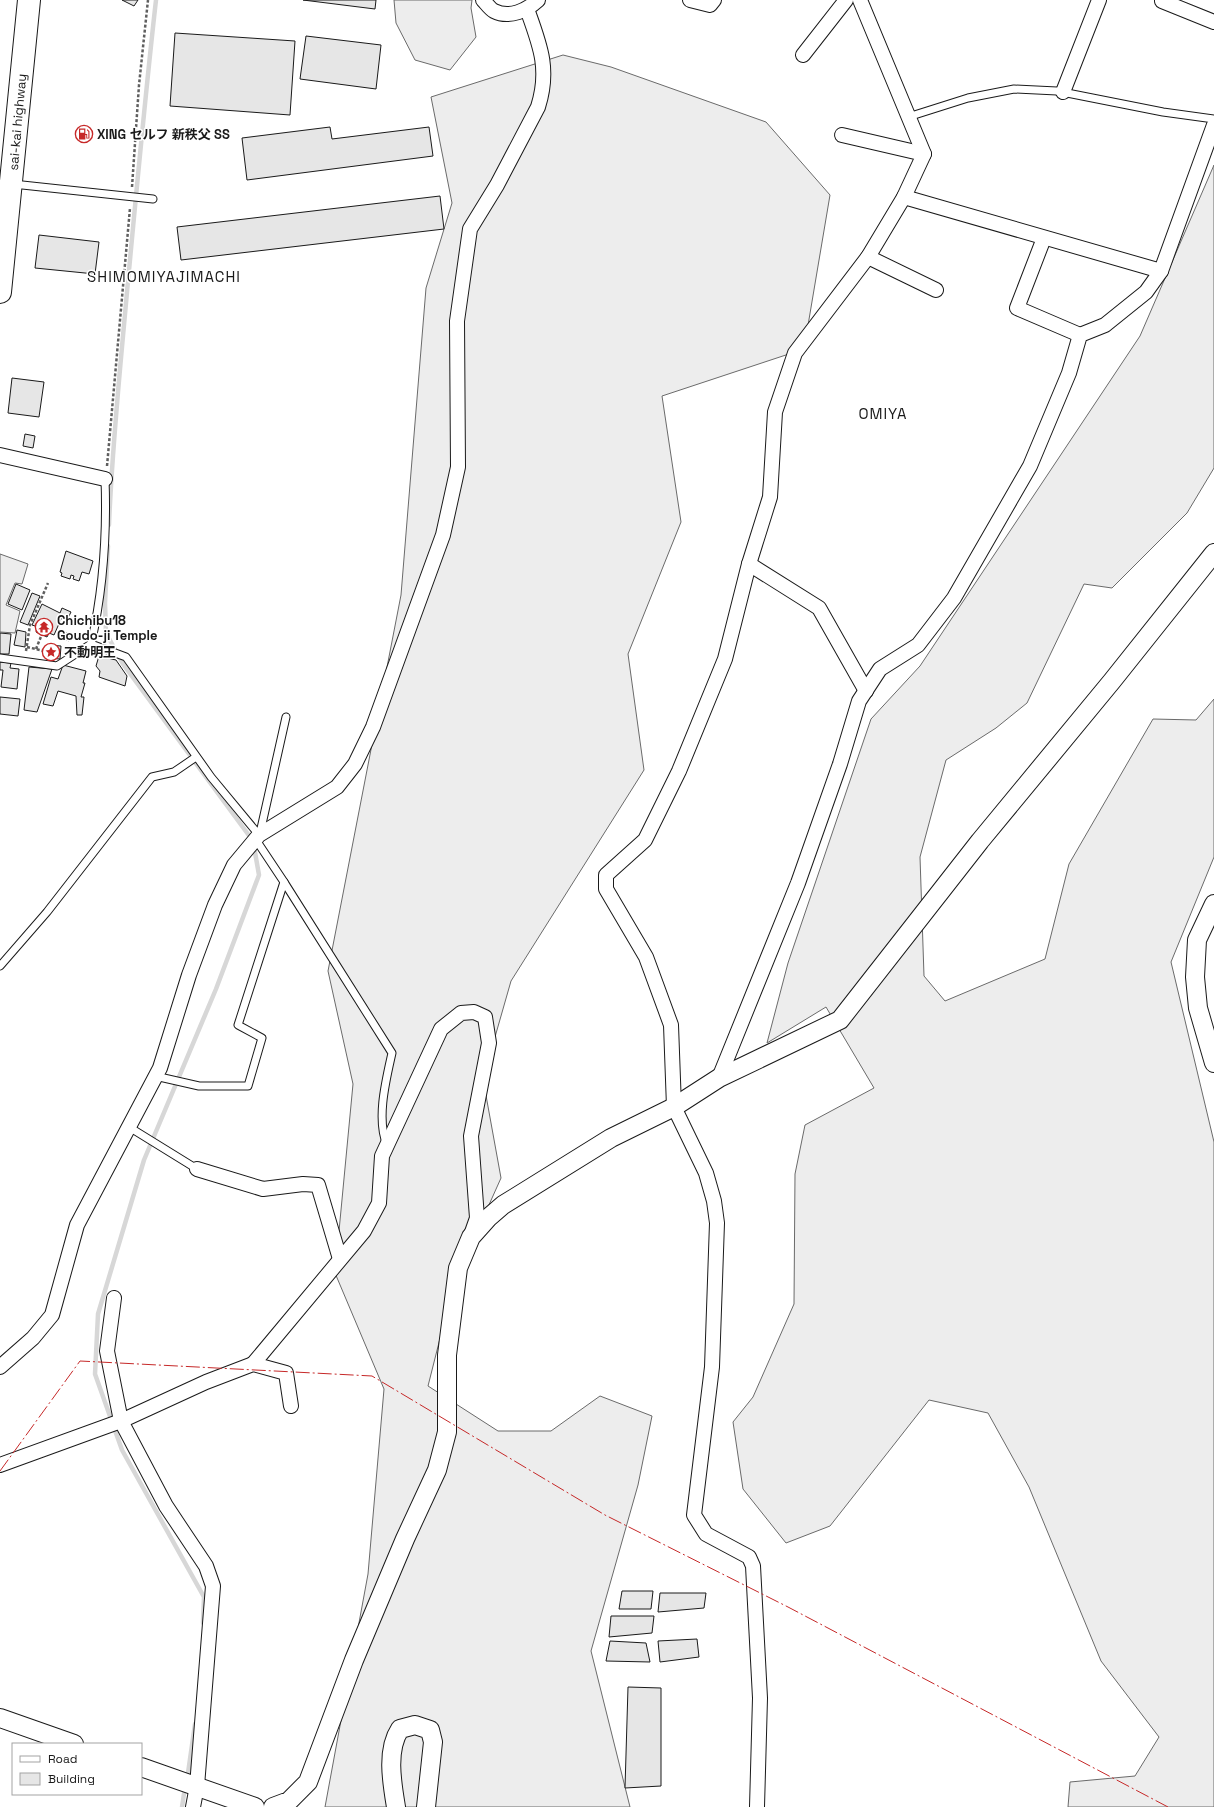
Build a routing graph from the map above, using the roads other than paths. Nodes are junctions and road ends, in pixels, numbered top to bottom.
1 (29, 0) edge
2 (483, 0) edge
3 (538, 0) edge
4 (690, 0) edge
5 (714, 0) edge
6 (846, 0) edge
7 (860, 0) edge
8 (1099, 0) edge
9 (1162, 1) dead end
10 (527, 9) junction
11 (1214, 22) edge
12 (803, 55) dead end
13 (1063, 92) junction
14 (908, 117) junction
15 (1214, 119) edge
16 (1214, 125) edge
17 (842, 135) dead end
18 (924, 154) junction
19 (11, 184) junction
20 (904, 197) junction
21 (153, 199) dead end
22 (1044, 238) junction
23 (868, 257) junction
24 (1161, 271) junction
25 (936, 290) dead end
26 (0, 292) edge
27 (1080, 336) junction
28 (0, 455) edge
29 (105, 479) joint
30 (1214, 553) edge
31 (749, 564) junction
32 (91, 644) junction
33 (0, 658) edge
34 (866, 691) junction
35 (286, 717) dead end
36 (196, 757) junction
37 (257, 838) junction
38 (284, 882) junction
39 (1214, 904) edge
40 (0, 966) edge
41 (1214, 1064) edge
42 (155, 1076) junction
43 (719, 1078) junction
44 (674, 1106) junction
45 (129, 1127) junction
46 (387, 1145) junction
47 (197, 1169) joint
48 (471, 1237) junction
49 (340, 1259) junction
50 (114, 1298) dead end
51 (253, 1364) junction
52 (0, 1367) edge
53 (291, 1406) dead end
54 (121, 1421) junction
55 (0, 1465) edge
56 (0, 1718) edge
57 (71, 1743) edge
58 (142, 1767) edge
59 (197, 1786) junction
60 (193, 1807) edge
61 (255, 1807) edge
62 (273, 1807) edge
63 (396, 1807) edge
64 (426, 1807) edge
65 (757, 1807) edge

1 - 19 highway, sai-kai highway
2 - 10 street
3 - 10 street
4 - 5 street
6 - 12 street
7 - 14 street
8 - 13 street
9 - 11 street
10 - 37 street
13 - 14 lane
13 - 15 lane
14 - 18 street
16 - 24 street
17 - 18 street
18 - 20 street
19 - 21 lane
19 - 26 highway, sai-kai highway
20 - 22 street
20 - 23 street
22 - 24 street
22 - 27 street
23 - 25 street
23 - 31 street
24 - 27 street
27 - 34 street
28 - 29 street
29 - 32 lane
30 - 43 street
31 - 34 street
31 - 44 street
32 - 33 lane
32 - 36 lane
34 - 43 street
35 - 37 lane
36 - 37 lane
36 - 40 lane
37 - 38 lane
37 - 42 street
38 - 42 lane
38 - 46 lane
39 - 41 street
42 - 45 street
43 - 44 street
44 - 48 street
44 - 65 street
45 - 47 lane
45 - 52 street
46 - 48 street
46 - 49 street
47 - 49 street
48 - 62 street
49 - 51 street
50 - 54 street
51 - 53 street
51 - 54 street
54 - 55 street
54 - 59 street
56 - 57 street
58 - 59 street
59 - 60 street
59 - 61 street
63 - 64 street

